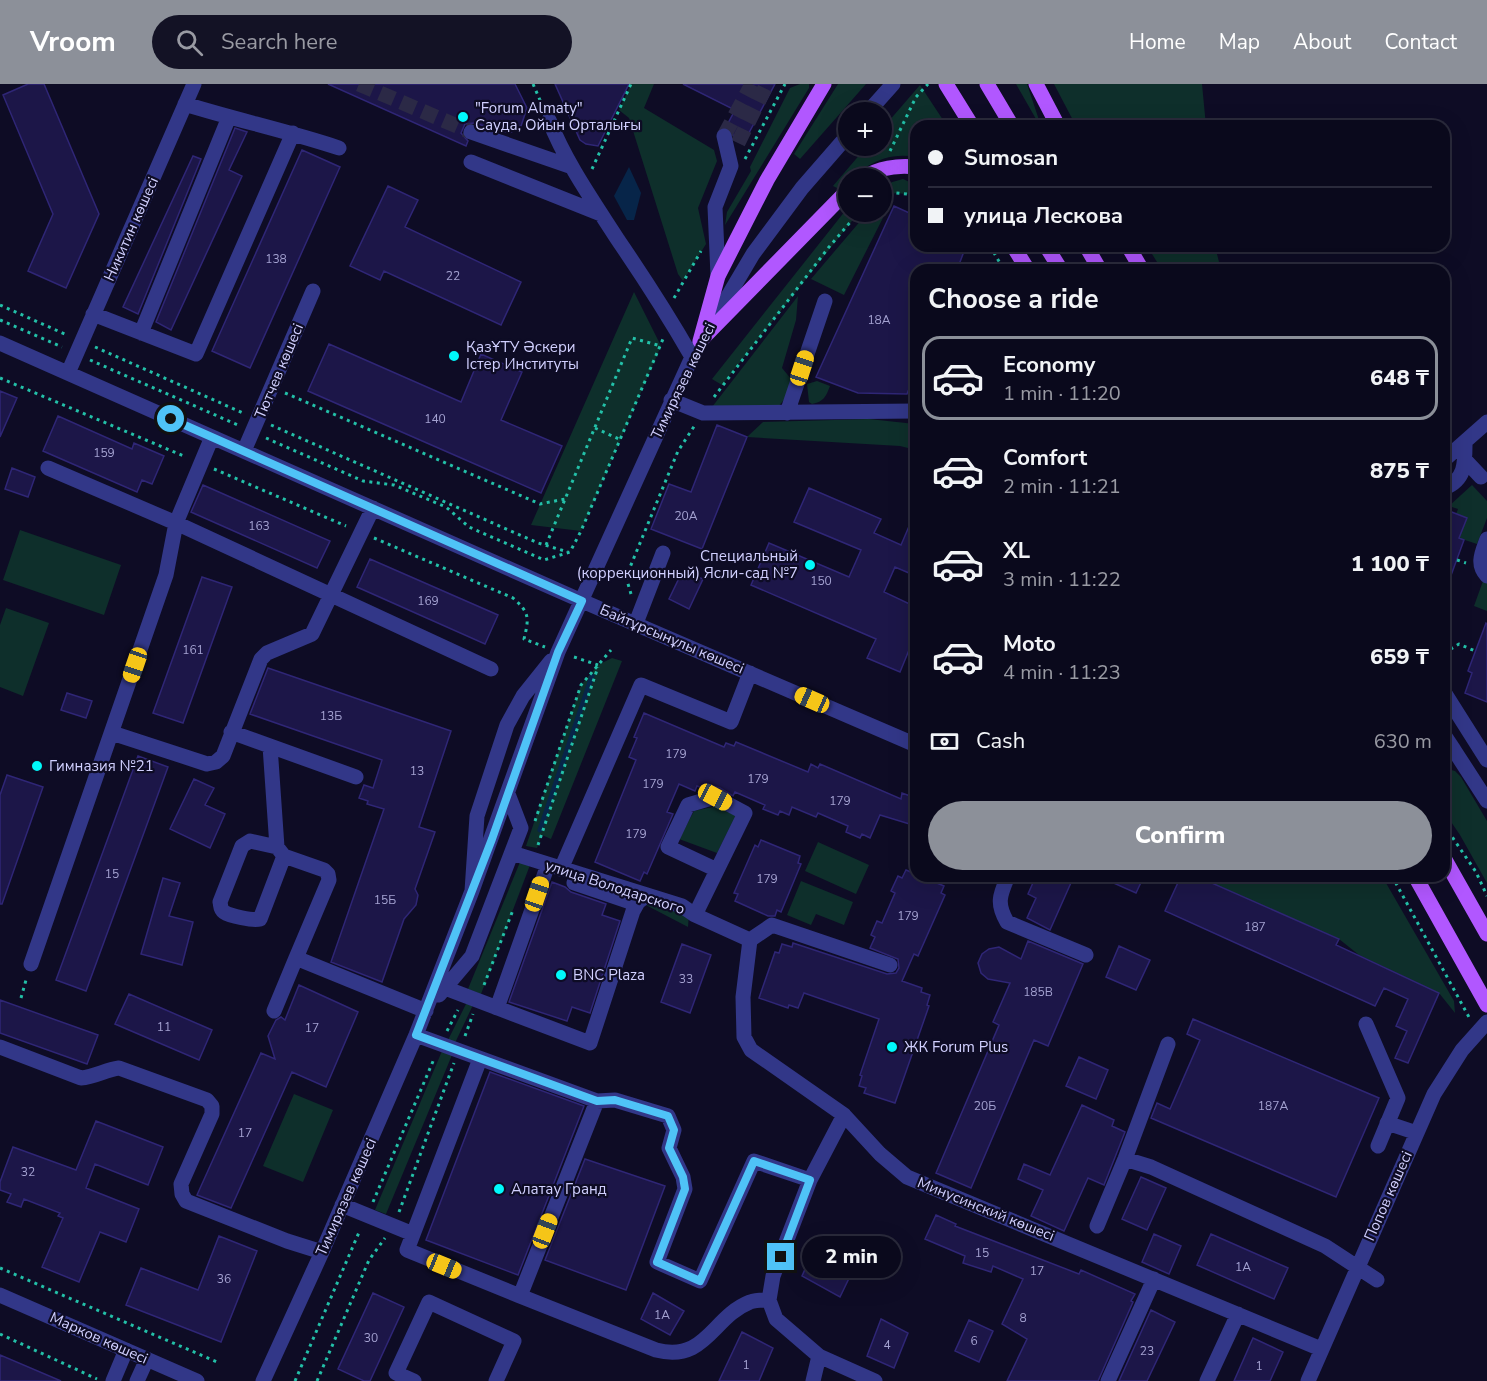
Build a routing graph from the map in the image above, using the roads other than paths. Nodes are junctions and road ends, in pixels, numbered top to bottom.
1 (194, 84) edge
2 (824, 84) edge
3 (893, 84) edge
4 (946, 84) edge
5 (987, 84) edge
6 (1036, 84) edge
7 (877, 102) edge
8 (185, 104) junction
9 (229, 117) junction
10 (549, 120) road end
11 (968, 120) edge
12 (1008, 120) edge
13 (1055, 120) edge
14 (471, 132) tunnel mouth
15 (293, 133) junction
16 (731, 139) tunnel mouth
17 (838, 147) edge
18 (339, 148) dead end
19 (471, 162) dead end
20 (910, 166) edge
21 (572, 167) junction
22 (890, 168) edge
23 (838, 200) edge
24 (601, 214) junction
25 (718, 276) junction
26 (313, 291) dead end
27 (825, 301) dead end
28 (93, 314) junction
29 (141, 333) junction
30 (700, 341) junction
31 (0, 343) edge
32 (692, 357) junction
33 (68, 373) junction
34 (671, 400) junction
35 (910, 411) edge
36 (787, 413) junction
37 (1487, 422) edge
38 (212, 437) junction
39 (1465, 442) junction
40 (244, 452) junction
41 (1450, 455) edge
42 (1465, 460) junction
43 (48, 468) dead end
44 (1481, 477) dead end
45 (1450, 485) edge
46 (373, 508) junction
47 (176, 523) junction
48 (1487, 539) edge
49 (663, 553) dead end
50 (1487, 576) edge
51 (331, 594) junction
52 (582, 601) junction
53 (636, 623) junction
54 (558, 652) junction
55 (491, 669) dead end
56 (750, 673) junction
57 (1450, 701) edge
58 (231, 732) junction
59 (112, 733) junction
60 (910, 742) edge
61 (270, 746) junction
62 (1450, 753) edge
63 (1487, 760) edge
64 (356, 777) dead end
65 (508, 794) junction
66 (1486, 798) edge
67 (281, 852) junction
68 (512, 853) junction
69 (542, 868) junction
70 (561, 869) junction
71 (1450, 869) edge
72 (717, 870) junction
73 (1006, 882) edge
74 (1418, 882) edge
75 (472, 891) junction
76 (642, 899) junction
77 (695, 915) junction
78 (1487, 934) edge
79 (750, 940) junction
80 (1086, 955) dead end
81 (296, 958) junction
82 (31, 964) road end
83 (890, 965) dead end
84 (445, 988) junction
85 (1487, 1005) edge
86 (497, 1008) junction
87 (274, 1011) dead end
88 (426, 1011) junction
89 (1366, 1024) dead end
90 (1483, 1027) edge
91 (416, 1035) junction
92 (1168, 1044) dead end
93 (0, 1047) edge
94 (480, 1059) junction
95 (597, 1101) junction
96 (844, 1115) junction
97 (1387, 1123) junction
98 (1417, 1132) junction
99 (1378, 1146) dead end
100 (1125, 1159) junction
101 (810, 1180) junction
102 (342, 1205) junction
103 (1097, 1226) dead end
104 (413, 1234) junction
105 (322, 1252) junction
106 (1357, 1267) junction
107 (1154, 1279) junction
108 (1377, 1280) dead end
109 (0, 1295) edge
110 (520, 1296) junction
111 (769, 1299) junction
112 (1238, 1314) junction
113 (1321, 1349) junction
114 (126, 1350) junction
115 (819, 1356) junction
116 (147, 1359) junction
117 (113, 1381) edge
118 (136, 1381) edge
119 (197, 1381) edge
120 (263, 1381) edge
121 (414, 1381) edge
122 (496, 1381) edge
123 (813, 1381) edge
124 (875, 1381) edge
125 (1108, 1381) edge
126 (1207, 1381) edge
127 (1308, 1381) edge

1 - 8 street, Никитин көшесі
2 - 25 main road
3 - 7 street
4 - 11 main road
5 - 12 main road
6 - 13 main road
8 - 9 street
8 - 28 street, Никитин көшесі
9 - 15 street
9 - 29 street
10 - 21 street
14 - 21 street
15 - 18 street
15 - 29 street
16 - 25 street
17 - 30 street, Тимирязев көшесі
19 - 24 street
20 - 22 main road
21 - 24 street
23 - 30 main road
24 - 32 street
25 - 30 main road
26 - 40 street, Тютчев көшесі
27 - 36 street
28 - 29 street
28 - 33 street, Никитин көшесі
30 - 32 street, Тимирязев көшесі
31 - 33 street, Байтұрсынұлы көшесі
32 - 34 street, Тимирязев көшесі
33 - 38 street, Байтұрсынұлы көшесі
34 - 36 street
34 - 52 street, Тимирязев көшесі
35 - 36 street
37 - 39 street
38 - 40 street, Байтұрсынұлы көшесі
38 - 47 street
39 - 41 street
39 - 42 street
40 - 46 street, Байтұрсынұлы көшесі
42 - 44 street
42 - 45 street
43 - 47 street
46 - 51 street
46 - 52 street, Байтұрсынұлы көшесі
47 - 51 street
47 - 59 street
48 - 50 street
49 - 53 street
51 - 55 street
51 - 58 street
52 - 53 street, Байтұрсынұлы көшесі
52 - 54 street, Тимирязев көшесі
53 - 56 street, Байтұрсынұлы көшесі
54 - 65 street, Тимирязев көшесі
54 - 75 street, Тимирязев көшесі
56 - 60 street, Байтұрсынұлы көшесі
56 - 70 street
57 - 63 street
58 - 59 street
58 - 61 street
59 - 82 street
61 - 64 street
61 - 67 street
62 - 66 street
65 - 68 street, Тимирязев көшесі
65 - 75 street
67 - 67 street
67 - 81 street
68 - 69 street, улица Володарского
68 - 84 street, Тимирязев көшесі
69 - 70 street, улица Володарского
69 - 76 street
69 - 86 street
70 - 76 street, улица Володарского
71 - 78 main road
72 - 72 street
72 - 77 street
73 - 80 street
74 - 85 main road
75 - 88 street, Тимирязев көшесі
76 - 77 street, улица Володарского
76 - 86 street
77 - 79 street, улица Володарского
79 - 83 street
79 - 96 street, Минусинский көшесі
81 - 87 street
81 - 88 street
84 - 86 street
84 - 88 street, Тимирязев көшесі
88 - 91 street, Тимирязев көшесі
89 - 97 street
90 - 98 street, Попов көшесі
91 - 94 street
91 - 102 street, Тимирязев көшесі
92 - 100 street
93 - 105 street
94 - 95 street
94 - 104 street
95 - 101 street
95 - 110 street
96 - 101 street
96 - 107 street, Минусинский көшесі
97 - 98 street
97 - 99 street
98 - 106 street, Попов көшесі
100 - 103 street
100 - 106 street
101 - 111 street
102 - 104 street
102 - 105 street, Тимирязев көшесі
104 - 110 street
105 - 120 street, Тимирязев көшесі
106 - 108 street
106 - 113 street, Попов көшесі
107 - 112 street, Минусинский көшесі
107 - 125 street
109 - 114 street, Марков көшесі
110 - 111 street
111 - 115 street
112 - 113 street, Минусинский көшесі
112 - 126 street
113 - 127 street, Попов көшесі
114 - 116 street, Марков көшесі
114 - 117 street
115 - 123 street
115 - 124 street
116 - 118 street
116 - 119 street, Марков көшесі
121 - 122 street

